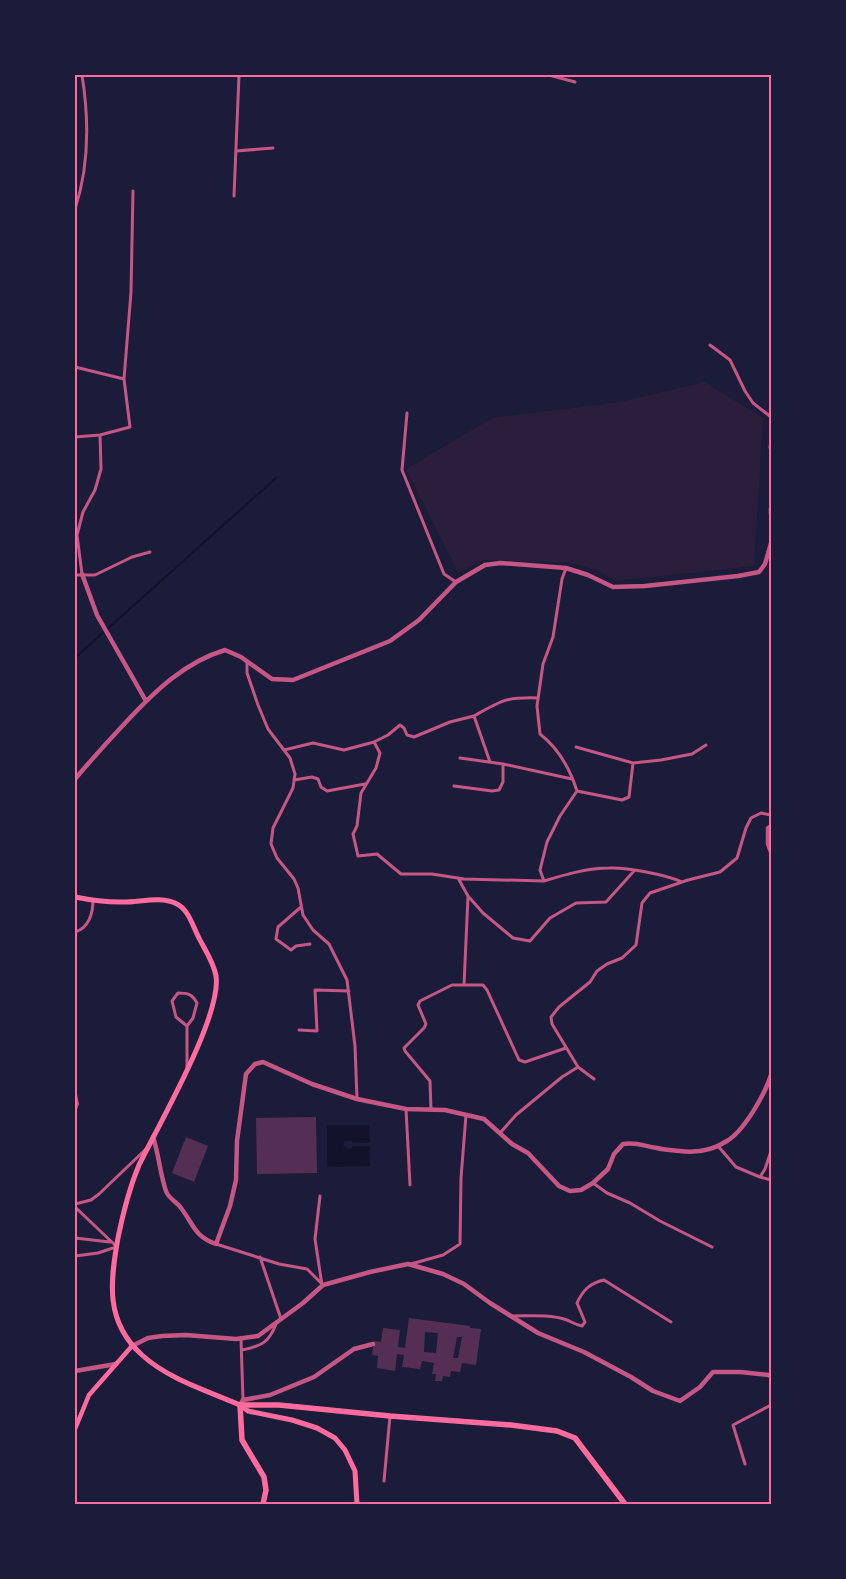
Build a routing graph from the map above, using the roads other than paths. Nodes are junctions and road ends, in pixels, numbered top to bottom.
1 (82, 75) edge
2 (239, 75) edge
3 (549, 75) edge
4 (575, 82) dead end
5 (273, 148) dead end
6 (236, 151) junction
7 (133, 191) dead end
8 (234, 196) dead end
9 (75, 209) edge
10 (710, 345) dead end
11 (75, 367) edge
12 (124, 379) junction
13 (407, 413) dead end
14 (771, 417) edge
15 (100, 435) junction
16 (75, 437) edge
17 (771, 441) edge
18 (771, 452) edge
19 (771, 508) edge
20 (771, 514) edge
21 (771, 543) edge
22 (150, 552) dead end
23 (566, 568) junction
24 (82, 574) junction
25 (75, 575) edge
26 (456, 582) junction
27 (247, 661) junction
28 (538, 698) junction
29 (146, 701) junction
30 (474, 716) junction
31 (374, 742) junction
32 (706, 746) dead end
33 (576, 747) dead end
34 (284, 750) junction
35 (460, 758) dead end
36 (490, 762) junction
37 (633, 763) junction
38 (503, 764) junction
39 (75, 779) edge
40 (294, 780) junction
41 (572, 780) junction
42 (365, 784) junction
43 (454, 786) dead end
44 (577, 791) junction
45 (771, 815) edge
46 (771, 826) edge
47 (771, 852) edge
48 (634, 871) junction
49 (458, 878) junction
50 (544, 881) junction
51 (682, 882) junction
52 (468, 896) junction
53 (75, 897) edge
54 (92, 900) junction
55 (301, 907) junction
56 (75, 932) edge
57 (310, 944) dead end
58 (464, 985) junction
59 (349, 991) junction
60 (187, 1026) junction
61 (299, 1030) dead end
62 (566, 1048) junction
63 (578, 1067) junction
64 (187, 1068) junction
65 (771, 1075) edge
66 (594, 1079) dead end
67 (75, 1090) edge
68 (357, 1098) junction
69 (406, 1109) junction
70 (431, 1110) junction
71 (75, 1112) edge
72 (466, 1115) junction
73 (500, 1133) junction
74 (153, 1137) junction
75 (148, 1146) junction
76 (717, 1146) junction
77 (771, 1151) edge
78 (760, 1177) junction
79 (771, 1180) edge
80 (593, 1183) junction
81 (410, 1185) dead end
82 (320, 1196) dead end
83 (75, 1205) edge
84 (75, 1238) edge
85 (111, 1242) junction
86 (216, 1244) junction
87 (116, 1247) junction
88 (712, 1247) dead end
89 (75, 1256) edge
90 (260, 1257) junction
91 (408, 1264) junction
92 (322, 1285) junction
93 (511, 1316) junction
94 (282, 1320) junction
95 (670, 1322) dead end
96 (276, 1324) junction
97 (241, 1338) junction
98 (373, 1344) dead end
99 (132, 1346) junction
100 (242, 1350) junction
101 (116, 1364) junction
102 (75, 1371) edge
103 (771, 1377) edge
104 (242, 1402) junction
105 (771, 1405) edge
106 (390, 1416) junction
107 (75, 1429) edge
108 (745, 1464) dead end
109 (384, 1481) dead end
110 (263, 1504) edge
111 (357, 1504) edge
112 (625, 1504) edge

1 - 9 street
2 - 6 street
3 - 4 street
5 - 6 street
6 - 8 street
7 - 12 street
10 - 14 street
11 - 12 street
12 - 15 street
13 - 26 street
15 - 16 street
15 - 24 street
17 - 18 street
19 - 20 street
21 - 23 street
22 - 24 street
23 - 26 street
23 - 28 street
24 - 25 street
24 - 29 street
26 - 27 street
27 - 29 street
27 - 34 street
28 - 30 street
28 - 41 street
29 - 39 street
30 - 31 street
30 - 36 street
31 - 34 street
31 - 42 street
32 - 37 street
33 - 37 street
34 - 40 street
35 - 36 street
36 - 38 street
37 - 44 street
38 - 41 street
38 - 43 street
40 - 42 street
40 - 55 street
41 - 44 street
42 - 49 street
44 - 50 street
45 - 51 street
46 - 47 street
48 - 50 street
48 - 51 street
48 - 52 street
49 - 50 street
49 - 52 street
51 - 62 street
52 - 58 street
53 - 54 main road
54 - 56 street
54 - 64 main road
55 - 57 street
55 - 59 street
58 - 62 street
58 - 70 street
59 - 61 street
59 - 68 street
60 - 60 street
60 - 64 street
62 - 63 street
63 - 66 street
63 - 73 street
64 - 74 main road
65 - 76 street
67 - 71 lane
68 - 69 street
68 - 86 street
69 - 70 street
69 - 81 street
70 - 72 street
72 - 73 street
72 - 91 street
73 - 80 street
74 - 75 main road
74 - 86 street
75 - 83 street
75 - 87 main road
76 - 78 street
76 - 80 street
77 - 78 street
78 - 79 street
80 - 88 street
82 - 92 street
83 - 85 street
84 - 85 street
85 - 87 street
86 - 90 street
87 - 89 street
87 - 99 main road
90 - 92 street
90 - 94 street
91 - 92 street
91 - 93 street
92 - 94 street
93 - 95 street
93 - 103 street
94 - 96 street
96 - 97 street
96 - 100 street
97 - 99 street
97 - 100 street
98 - 104 street
99 - 101 main road
99 - 104 main road
100 - 104 street
101 - 102 street
101 - 107 main road
104 - 106 highway
104 - 110 highway
104 - 111 main road
105 - 108 street
106 - 109 street
106 - 112 highway

